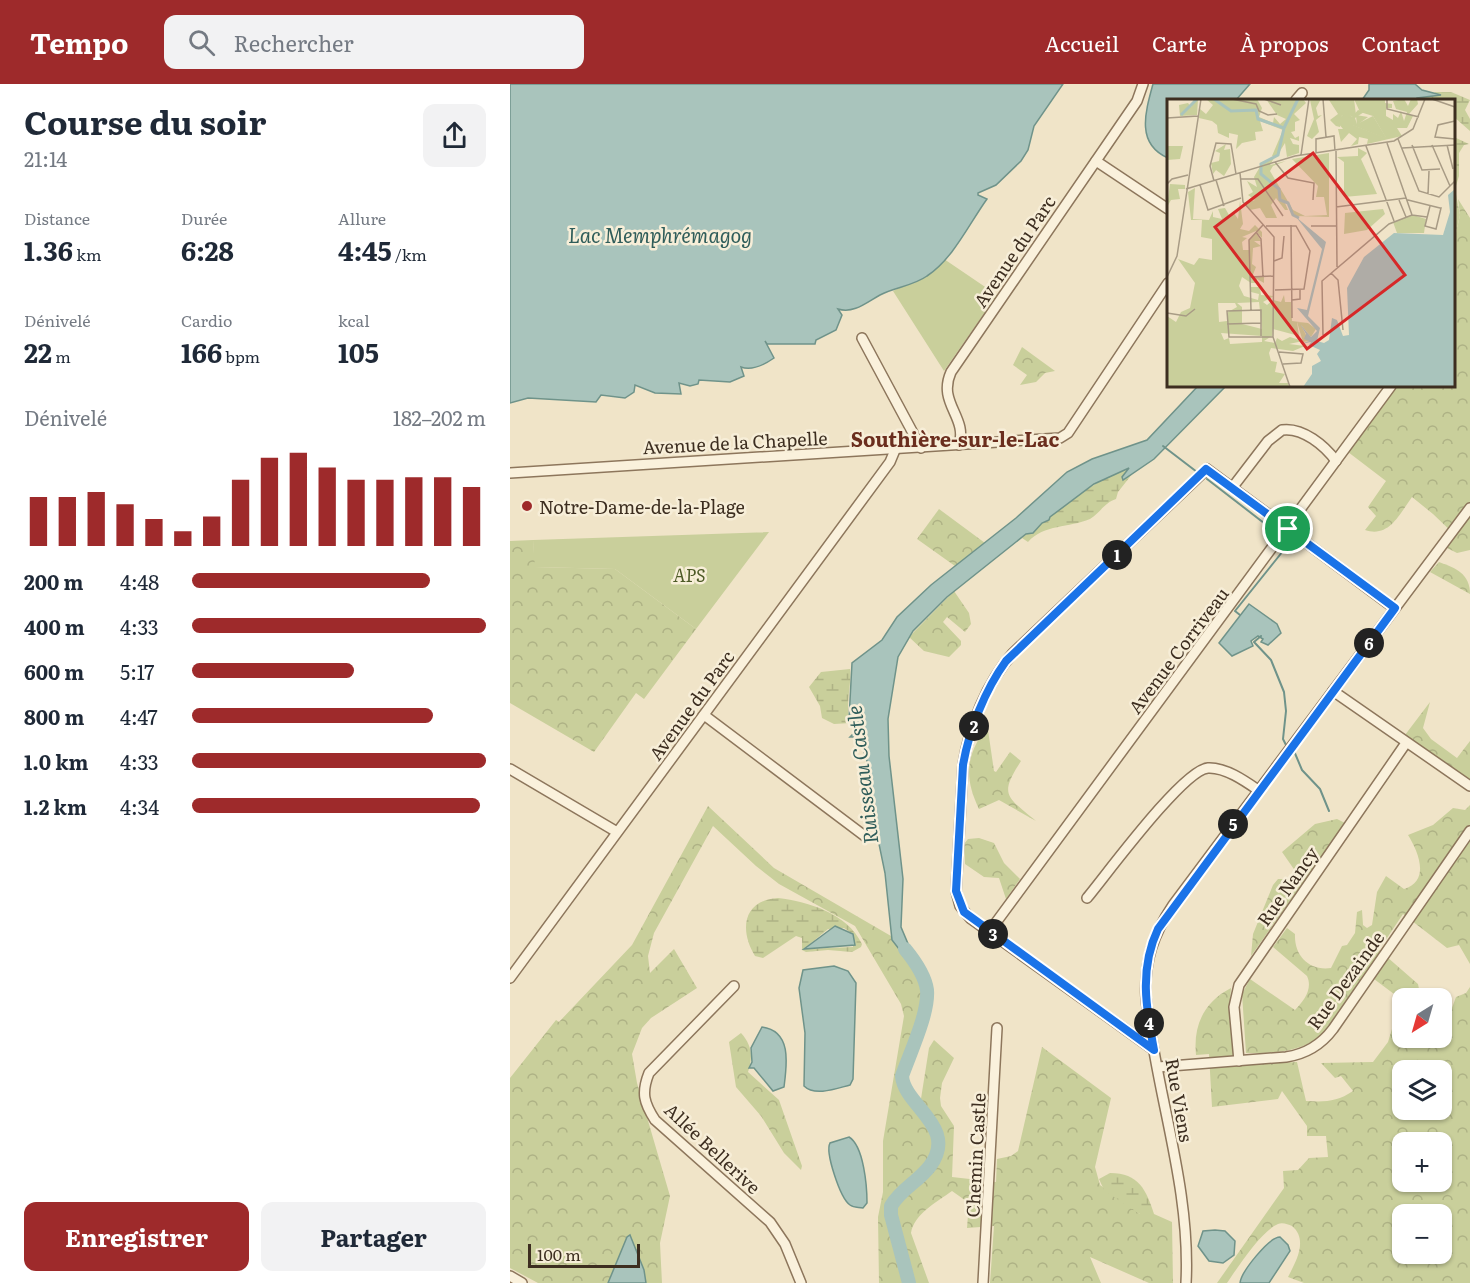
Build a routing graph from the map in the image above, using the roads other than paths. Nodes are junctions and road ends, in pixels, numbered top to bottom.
1 (1143, 84) edge
2 (1096, 161) junction
3 (1167, 209) edge
4 (1167, 284) edge
5 (862, 338) dead end
6 (1390, 387) edge
7 (959, 445) junction
8 (921, 448) junction
9 (895, 450) junction
10 (1336, 461) junction
11 (510, 473) edge
12 (1232, 488) junction
13 (1470, 508) edge
14 (1288, 529) junction
15 (1395, 608) junction
16 (1333, 691) junction
17 (704, 715) junction
18 (1406, 743) junction
19 (510, 769) edge
20 (1470, 786) edge
21 (1258, 790) junction
22 (1470, 831) edge
23 (617, 832) junction
24 (866, 837) dead end
25 (1087, 898) dead end
26 (989, 932) junction
27 (510, 978) edge
28 (734, 986) dead end
29 (997, 1028) dead end
30 (1154, 1050) junction
31 (1239, 1061) junction
32 (1158, 1067) junction
33 (510, 1276) edge
34 (522, 1283) edge
35 (801, 1283) edge
36 (983, 1283) edge
37 (1186, 1283) edge

1 - 2 street, Avenue du Parc
2 - 3 street
2 - 7 street, Avenue du Parc
4 - 7 street, Avenue de la Chapelle
5 - 8 street
6 - 10 street, Avenue Corriveau
7 - 8 street, Avenue de la Chapelle
8 - 9 street, Avenue de la Chapelle
9 - 11 street, Avenue de la Chapelle
9 - 17 street, Avenue du Parc
10 - 12 street
10 - 14 street, Avenue Corriveau
12 - 14 street
12 - 26 street
13 - 15 street, Rue Viens
14 - 15 street
14 - 26 street, Avenue Corriveau
15 - 16 street, Rue Viens
16 - 18 street
16 - 21 street, Rue Viens
17 - 23 street, Avenue du Parc
17 - 24 street
18 - 20 street
18 - 31 street, Rue Nancy
19 - 23 street
21 - 25 street
21 - 30 street, Rue Viens
22 - 31 street, Rue Dezainde
23 - 27 street, Avenue du Parc
26 - 30 street
28 - 35 street, Allée Bellerive
29 - 36 street, Chemin Castle
30 - 32 street, Rue Viens
31 - 32 street, Rue Dezainde
32 - 37 street, Rue Viens
33 - 34 street

